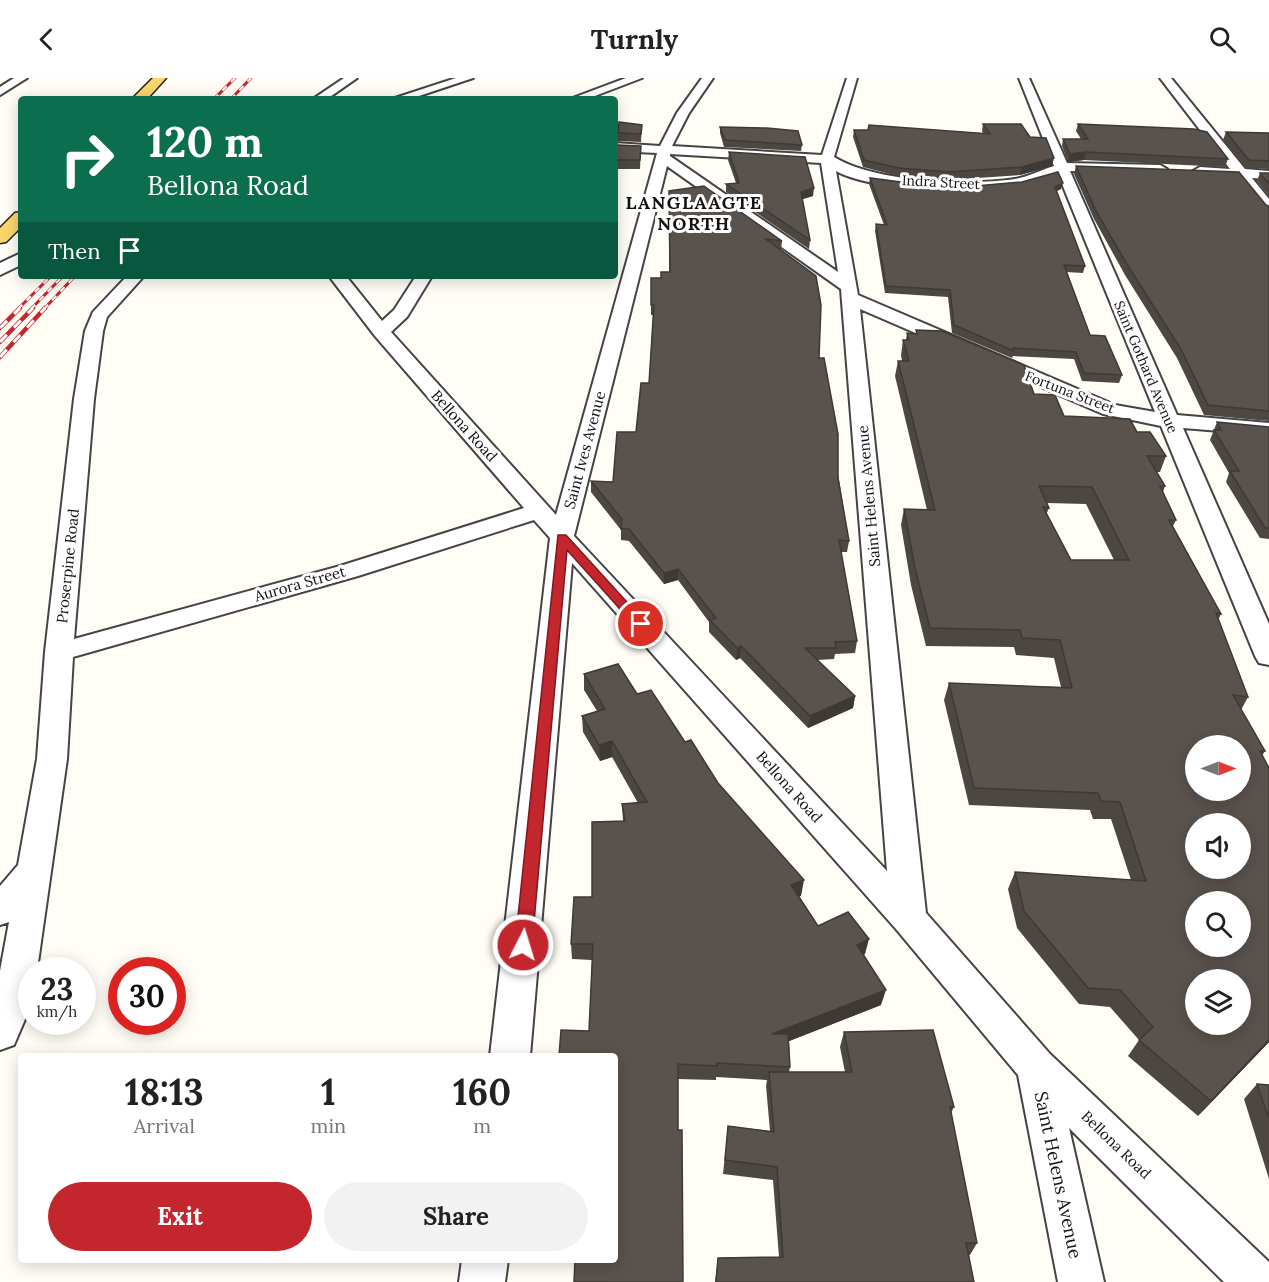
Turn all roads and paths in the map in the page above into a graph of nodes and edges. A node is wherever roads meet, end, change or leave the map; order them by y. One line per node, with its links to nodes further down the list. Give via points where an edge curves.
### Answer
1 (22, 78): 10 (street)
2 (160, 78): 11 (main road)
3 (352, 78): 12 (street)
4 (468, 78): 13 (street)
5 (636, 78): 14 (street)
6 (708, 78): 16 (street, Saint Ives Avenue, via 677,122)
7 (852, 78): 17 (street, Saint Helens Avenue)
8 (1024, 78): 18 (street, Saint Gothard Avenue)
9 (1165, 78): 19 (street)
10 (0, 92)
11 (142, 96)
12 (323, 96)
13 (408, 96)
14 (585, 96)
15 (618, 147): 16 (street, Indra Street)
16 (664, 154): 17 (street, Indra Street); 29 (street, Fortuna Street); 34 (street, Saint Ives Avenue)
17 (827, 159): 18 (street, Indra Street, via 843,170 870,176 980,184 1030,180); 29 (street, Saint Helens Avenue)
18 (1061, 167): 19 (street, Indra Street); 31 (street, Saint Gothard Avenue)
19 (1240, 173): 20 (street, Indra Street); 21 (street)
20 (1269, 175)
21 (1269, 209)
22 (18, 221): 23 (main road)
23 (0, 238)
24 (18, 260): 25 (street)
25 (0, 270)
26 (133, 279): 35 (street, Proserpine Road, via 95,324)
27 (339, 279): 30 (street, Bellona Road)
28 (422, 279): 30 (street, via 401,313)
29 (849, 293): 31 (street, Fortuna Street, via 1090,403); 39 (street, Saint Helens Avenue)
30 (381, 332): 33 (street, Bellona Road)
31 (1170, 422): 32 (street, Fortuna Street); 36 (street, Saint Gothard Avenue)
32 (1269, 429)
33 (540, 511): 34 (street, Bellona Road); 35 (street, Aurora Street)
34 (562, 537): 39 (street, Bellona Road); 41 (street, Saint Ives Avenue)
35 (59, 652): 37 (street, Proserpine Road, via 52,759)
36 (1269, 656)
37 (33, 872): 38 (street); 40 (street, Proserpine Road, via 14,1000)
38 (0, 910)
39 (909, 918): 42 (street, Bellona Road)
40 (0, 1032)
41 (510, 1053)
42 (1036, 1067): 45 (street, Saint Helens Avenue); 46 (street, Bellona Road)
43 (485, 1263): 44 (street)
44 (482, 1282)
45 (1081, 1282)
46 (1257, 1282)

